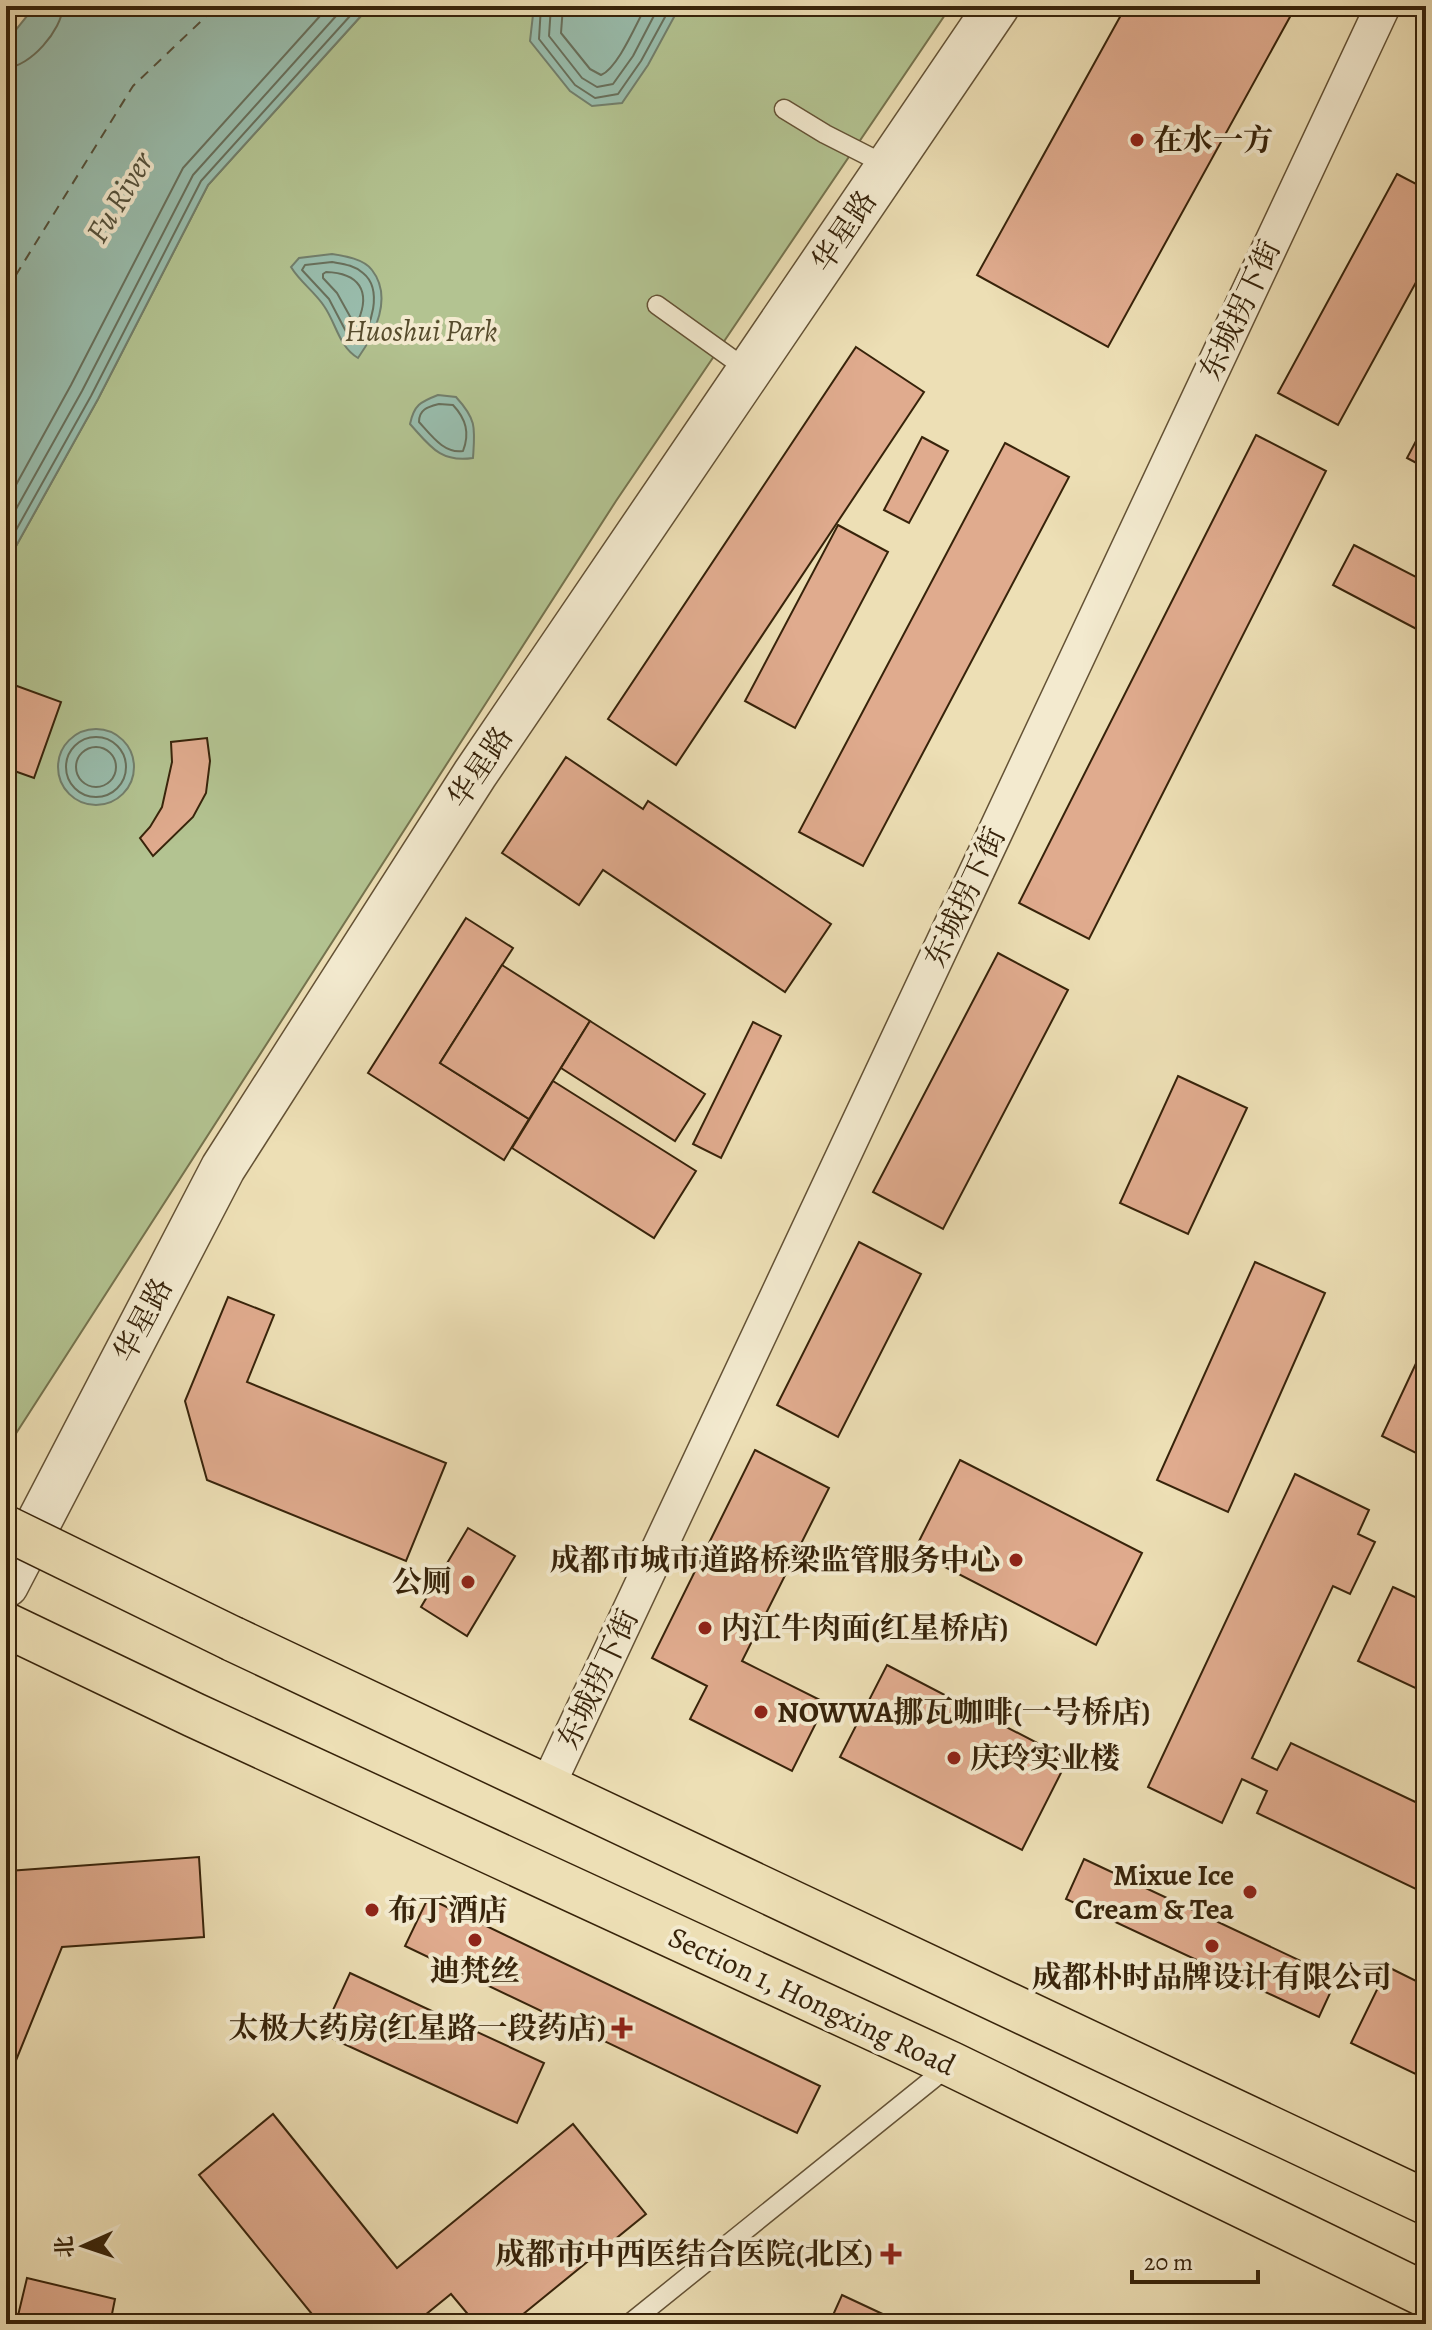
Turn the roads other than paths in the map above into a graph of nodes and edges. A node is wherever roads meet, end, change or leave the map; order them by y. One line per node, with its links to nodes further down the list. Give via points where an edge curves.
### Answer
1 (997, 6): 4 (street, 华星路)
2 (1383, 6): 9 (street, 东城拐下街)
3 (784, 109): 4 (lane)
4 (888, 166): 6 (street, 华星路)
5 (657, 305): 6 (lane)
6 (749, 371): 7 (street, 华星路, via 475,774 223,1168)
7 (10, 1558): 9 (main road, bridge, via 233,1639)
8 (6, 1625): 10 (main road, Section 1, Hongxing Road)
9 (547, 1787): 11 (main road)
10 (951, 2064): 12 (main road, Section 1, Hongxing Road); 13 (lane)
11 (1426, 2202)
12 (1426, 2295)
13 (629, 2324)

